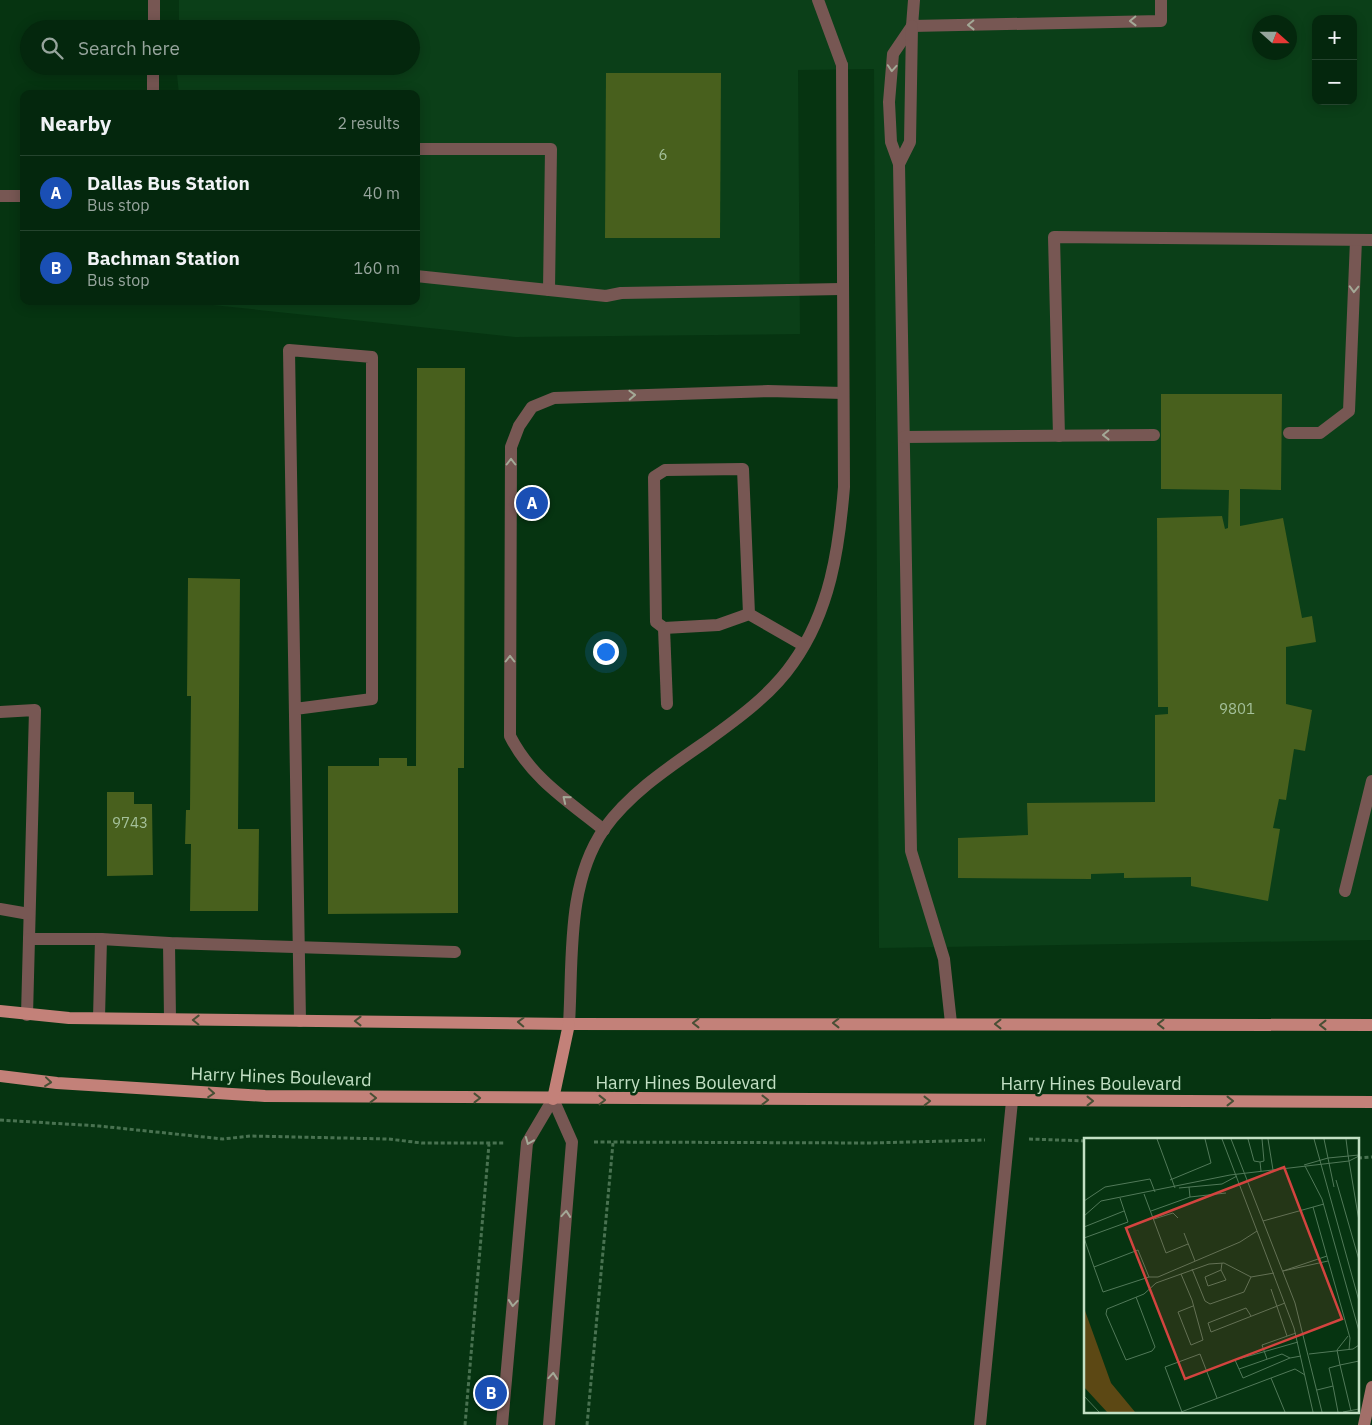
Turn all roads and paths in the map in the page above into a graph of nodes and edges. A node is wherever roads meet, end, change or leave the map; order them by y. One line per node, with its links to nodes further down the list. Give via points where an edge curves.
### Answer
1 (154, 0): 5 (street)
2 (818, 0): 16 (street, via 842,65)
3 (914, 0): 6 (street)
4 (1161, 0): 6 (street, one-way to 6, via 1161,21)
5 (154, 20)
6 (912, 26): 10 (street, via 910,142); 10 (street, one-way to 10, via 893,54 889,102 891,142)
7 (154, 75): 8 (street)
8 (153, 90)
9 (420, 149): 17 (street, via 551,149)
10 (899, 164): 22 (street)
11 (0, 196): 12 (street)
12 (20, 196)
13 (1356, 240): 14 (street); 19 (street, one-way to 19, via 1349,411 1320,433); 21 (street, via 1054,237)
14 (1372, 240)
15 (420, 276): 17 (street)
16 (841, 289): 17 (street, via 621,293 606,296); 18 (street)
17 (549, 290)
18 (843, 393): 25 (street, via 844,487 840,539 830,584 816,623); 31 (street, one-way to 18, via 531,770 510,736 511,447 519,426 532,407 554,398 768,391)
19 (1289, 433)
20 (1154, 435): 21 (street, one-way to 21)
21 (1059, 436): 22 (street)
22 (904, 437): 45 (street, via 911,851 944,959)
23 (749, 614): 24 (street, via 718,625); 24 (street, via 743,469 665,470 654,477 656,622); 25 (street)
24 (664, 628): 26 (street)
25 (803, 645): 31 (street, via 793,663 764,696 655,778)
26 (667, 704)
27 (295, 709): 27 (street, via 289,350 372,356 372,699); 38 (street)
28 (0, 712): 34 (street, via 35,710)
29 (1372, 781): 30 (street)
30 (1370, 798): 32 (street)
31 (604, 830): 46 (street, via 587,864 576,905)
32 (1345, 891)
33 (0, 909): 34 (street)
34 (29, 914): 35 (street)
35 (29, 939): 36 (street); 41 (street)
36 (101, 939): 37 (street); 42 (street)
37 (169, 944): 38 (street); 43 (street)
38 (298, 948): 39 (street); 44 (street)
39 (455, 952)
40 (0, 1011): 41 (main road)
41 (28, 1016): 42 (main road)
42 (99, 1018): 43 (main road)
43 (170, 1019): 44 (main road, one-way to 43)
44 (300, 1021): 46 (main road, one-way to 44)
45 (951, 1023): 46 (main road, one-way to 46); 47 (main road, one-way to 45)
46 (569, 1024): 49 (main road)
47 (1372, 1025)
48 (0, 1076): 49 (main road, Harry Hines Boulevard, one-way to 49, via 57,1083 265,1096)
49 (553, 1100): 50 (main road, Harry Hines Boulevard, one-way to 50); 62 (street, one-way to 62, via 527,1143); 63 (street, one-way to 49, via 572,1142)
50 (1012, 1101): 51 (main road, Harry Hines Boulevard, one-way to 51); 65 (street)
51 (1372, 1102)
52 (0, 1120): 59 (path, via 223,1139 250,1136)
53 (1028, 1139): 55 (path)
54 (987, 1140): 58 (path)
55 (1084, 1141)
56 (596, 1142): 58 (path)
57 (510, 1143): 59 (path)
58 (613, 1143): 64 (path)
59 (489, 1144): 61 (path)
60 (1372, 1387): 66 (street)
61 (465, 1425)
62 (502, 1425)
63 (549, 1425)
64 (587, 1425)
65 (980, 1425)
66 (1364, 1425)

